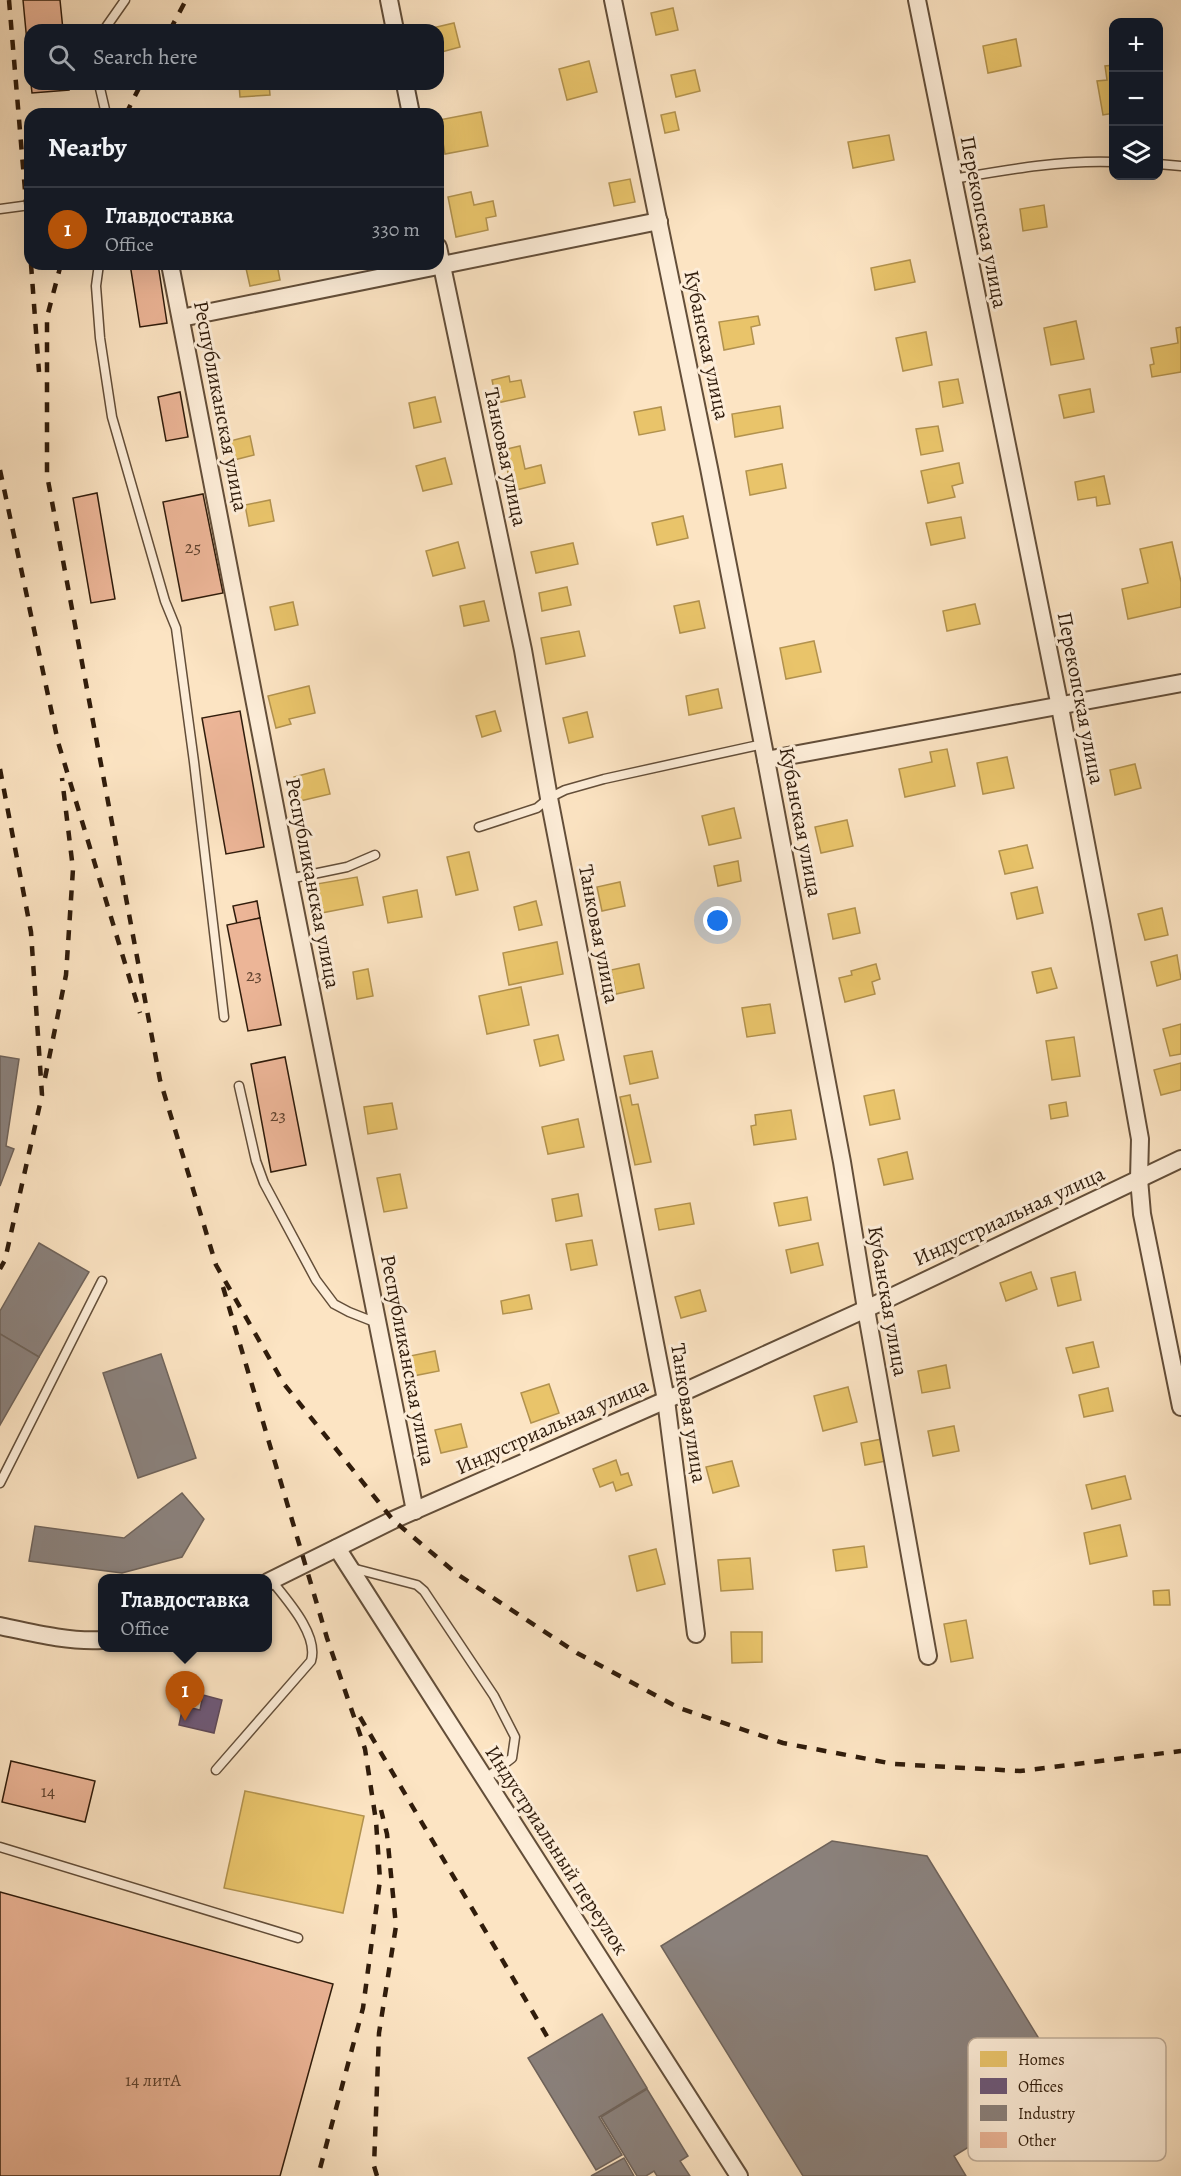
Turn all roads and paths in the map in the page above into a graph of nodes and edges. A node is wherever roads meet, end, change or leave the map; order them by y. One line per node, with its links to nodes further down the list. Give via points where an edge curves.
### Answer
1 (125, 0): 5 (lane)
2 (389, 0): 6 (street)
3 (613, 0): 17 (street, Кубанская улица)
4 (917, 0): 14 (street, Перекопская улица)
5 (108, 24)
6 (394, 24)
7 (100, 90): 9 (lane)
8 (406, 90): 10 (street)
9 (105, 108)
10 (410, 108)
11 (1109, 162): 14 (lane, via 1027,167)
12 (1163, 164): 13 (lane)
13 (1181, 166)
14 (952, 179): 25 (street, Перекопская улица)
15 (24, 206): 16 (lane)
16 (0, 209)
17 (659, 221): 18 (street); 26 (street, Кубанская улица)
18 (444, 266)
19 (98, 270): 31 (lane, via 100,338 112,417 176,628)
20 (171, 270): 23 (street, Республиканская улица)
21 (422, 270): 23 (street)
22 (443, 270): 27 (street, Танковая улица, via 503,551)
23 (181, 318): 30 (street, Республиканская улица)
24 (1181, 683): 25 (street)
25 (1060, 706): 26 (street); 34 (street, Перекопская улица, via 1140,1139)
26 (764, 752): 27 (lane, via 603,779); 36 (street, Кубанская улица)
27 (549, 798): 28 (lane, via 537,808); 38 (street, Танковая улица)
28 (479, 827)
29 (375, 855): 30 (lane, via 347,867)
30 (289, 879): 37 (street, Республиканская улица)
31 (224, 1017)
32 (238, 1086): 37 (lane, via 264,1183 316,1280 334,1304)
33 (1181, 1159): 34 (street, Индустриальная улица)
34 (1139, 1179): 36 (street, Индустриальная улица); 39 (street, Перекопская улица, via 1142,1214)
35 (102, 1281): 40 (lane)
36 (866, 1309): 38 (street, Индустриальная улица); 49 (street, Кубанская улица)
37 (377, 1323): 41 (street, Республиканская улица)
38 (666, 1400): 41 (street, Индустриальная улица); 47 (street, Танковая улица)
39 (1181, 1407)
40 (0, 1483)
41 (415, 1511): 42 (street, Индустриальная улица)
42 (337, 1548): 43 (street, Индустриальный переулок); 44 (street, Индустриальная улица)
43 (349, 1567): 51 (street, Индустриальный переулок); 51 (lane, via 417,1585 424,1591 494,1696 515,1737 515,1747 513,1758)
44 (272, 1580)
45 (272, 1585): 50 (lane, via 302,1622 314,1652 311,1661)
46 (0, 1626): 48 (street)
47 (696, 1634)
48 (98, 1640)
49 (928, 1656)
50 (216, 1770)
51 (485, 1779): 54 (street, Индустриальный переулок)
52 (0, 1847): 53 (lane)
53 (298, 1938)
54 (739, 2176)

